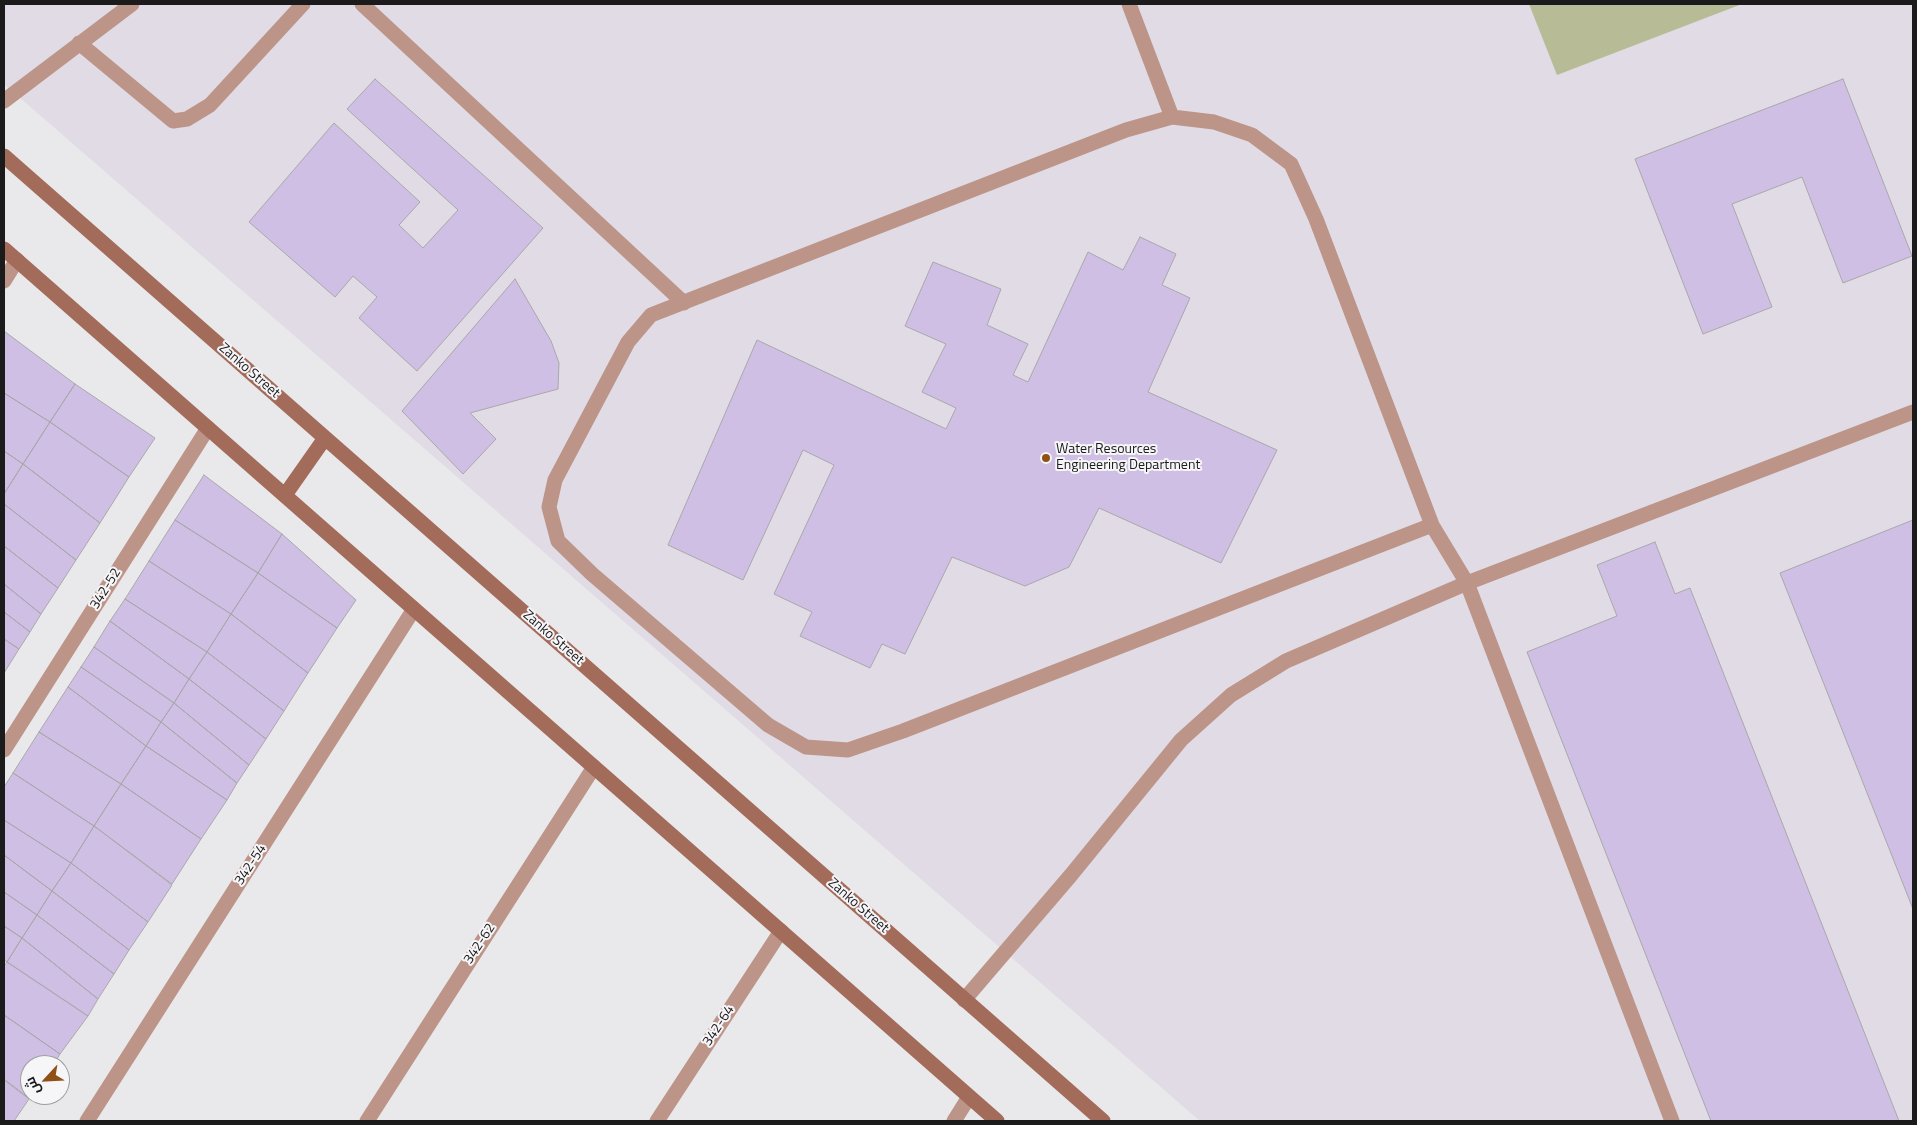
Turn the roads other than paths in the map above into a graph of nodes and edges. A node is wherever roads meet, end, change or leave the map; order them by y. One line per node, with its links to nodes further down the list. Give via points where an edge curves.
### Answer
1 (132, 4): 5 (street)
2 (303, 4): 5 (street, via 210,105 187,119 173,121)
3 (362, 4): 12 (street)
4 (1129, 4): 7 (street)
5 (79, 43): 6 (street)
6 (4, 101)
7 (1172, 117): 12 (street, via 1126,130); 17 (street, via 1214,122 1252,135 1291,164 1316,219)
8 (4, 156): 15 (main road, Zanko Street)
9 (4, 249): 10 (main road)
10 (17, 260): 11 (street); 14 (main road)
11 (4, 281)
12 (684, 303): 17 (street, via 651,315 628,342 555,480 549,507 558,541 768,725 806,747 848,750 903,731)
13 (1913, 412): 18 (street)
14 (208, 428): 16 (main road); 20 (street, 342-52)
15 (325, 438): 16 (main road); 23 (main road, Zanko Street)
16 (285, 495): 19 (main road)
17 (1432, 525): 18 (street)
18 (1467, 583): 23 (street, via 1286,661 1231,695 1181,740 1071,876); 31 (street)
19 (414, 609): 21 (main road); 25 (street, 342-54)
20 (4, 750)
21 (594, 767): 22 (main road); 26 (street, 342-62)
22 (781, 931): 24 (main road); 27 (street, 342-64)
23 (964, 1000): 30 (main road, Zanko Street)
24 (970, 1097): 28 (street); 29 (main road)
25 (87, 1121)
26 (367, 1121)
27 (657, 1121)
28 (954, 1121)
29 (998, 1121)
30 (1103, 1121)
31 (1672, 1121)

